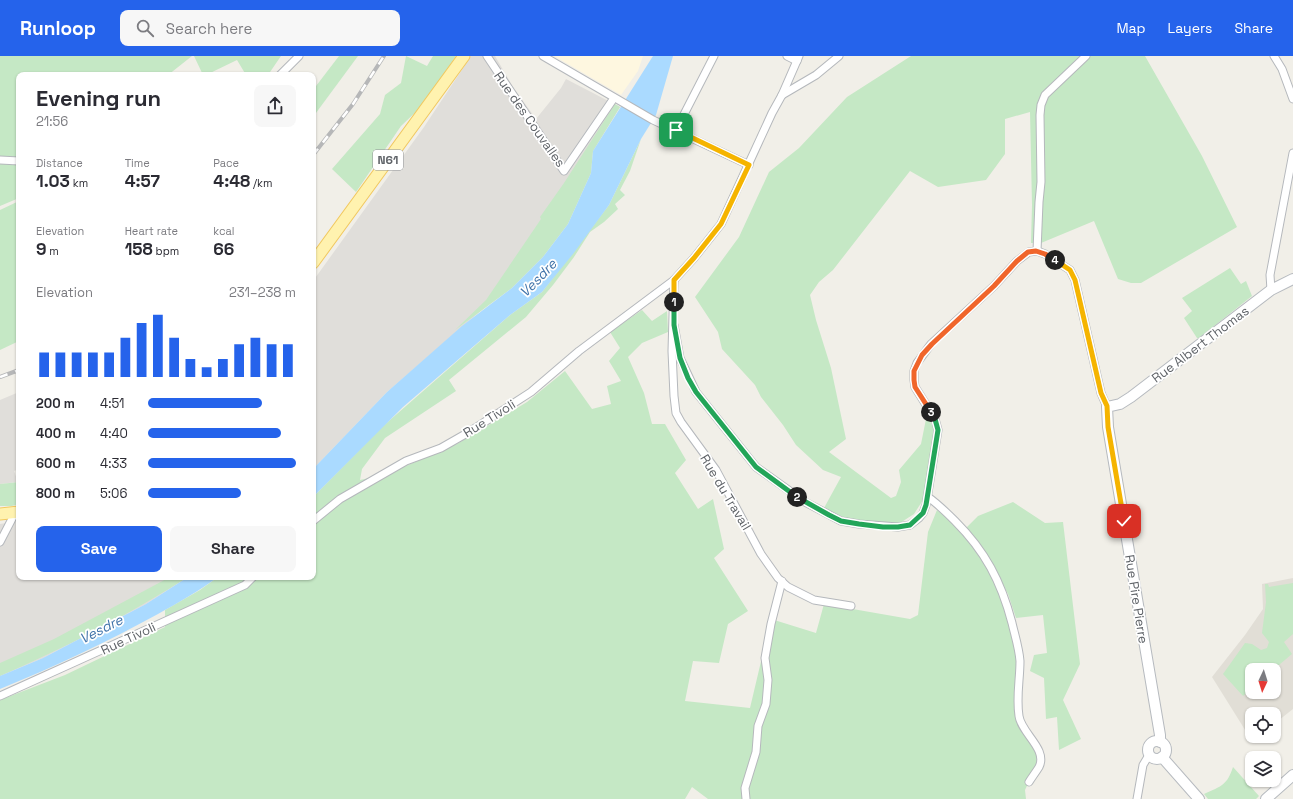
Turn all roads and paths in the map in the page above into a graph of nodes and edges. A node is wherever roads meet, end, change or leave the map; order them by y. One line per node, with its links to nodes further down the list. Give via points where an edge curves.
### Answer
1 (299, 56): 11 (street)
2 (464, 56): 21 (main road, N61)
3 (487, 56): 13 (street, Rue des Couvalles, via 564,171)
4 (543, 56): 13 (street)
5 (714, 56): 15 (street)
6 (787, 56): 10 (street)
7 (839, 56): 12 (street, via 816,75)
8 (1086, 56): 20 (street, via 1045,95 1041,104 1041,182)
9 (1274, 56): 14 (street, via 1282,69)
10 (798, 58): 12 (street, Rue Tivoli)
11 (283, 72)
12 (782, 95): 19 (street, Rue Tivoli)
13 (616, 99): 15 (street)
14 (1293, 99)
15 (676, 130): 19 (street)
16 (1293, 153): 24 (street, via 1270,275)
17 (0, 160): 18 (street)
18 (16, 161)
19 (749, 165): 23 (street, Rue Tivoli, via 721,224)
20 (1036, 251): 26 (street, Rue Pire Pierre, via 1070,270 1075,280 1101,393); 27 (street, via 1028,252 1017,261 919,359 914,371 915,387 935,419 938,430)
21 (316, 259)
22 (1293, 279): 24 (street, Rue Albert Thomas)
23 (674, 280): 25 (street); 31 (street, Rue Tivoli, via 578,351 531,392 441,448 384,473 340,499)
24 (1271, 290): 26 (street, Rue Albert Thomas, via 1131,397 1120,404)
25 (674, 325): 27 (street, via 680,358 696,392 756,467 805,502 841,521 898,527 910,525 919,518); 34 (street, Rue du Travail, via 673,373 676,413 716,470 761,554)
26 (1107, 406): 37 (street, Rue Pire Pierre, via 1108,427)
27 (928, 497): 41 (street, via 977,544 991,566 1007,604 1020,662 1017,704 1019,718 1021,725 1034,742 1041,760)
28 (16, 512): 29 (main road)
29 (0, 514)
30 (16, 514): 32 (street)
31 (316, 519)
32 (0, 542)
33 (250, 580): 36 (street, Rue Tivoli, via 245,585)
34 (782, 581): 35 (street, Rue du Travail, via 799,594 814,600); 42 (street, via 767,644 766,704 758,726 756,752 745,788)
35 (851, 606)
36 (0, 696)
37 (1160, 742): 38 (street, via 1154,742 1149,746); 39 (street, via 1165,747)
38 (1149, 755): 39 (street, via 1155,759); 43 (street, via 1143,765)
39 (1162, 757): 44 (street)
40 (1293, 775): 45 (street)
41 (1029, 782)
42 (746, 799)
43 (1137, 799)
44 (1199, 799)
45 (1266, 799)

